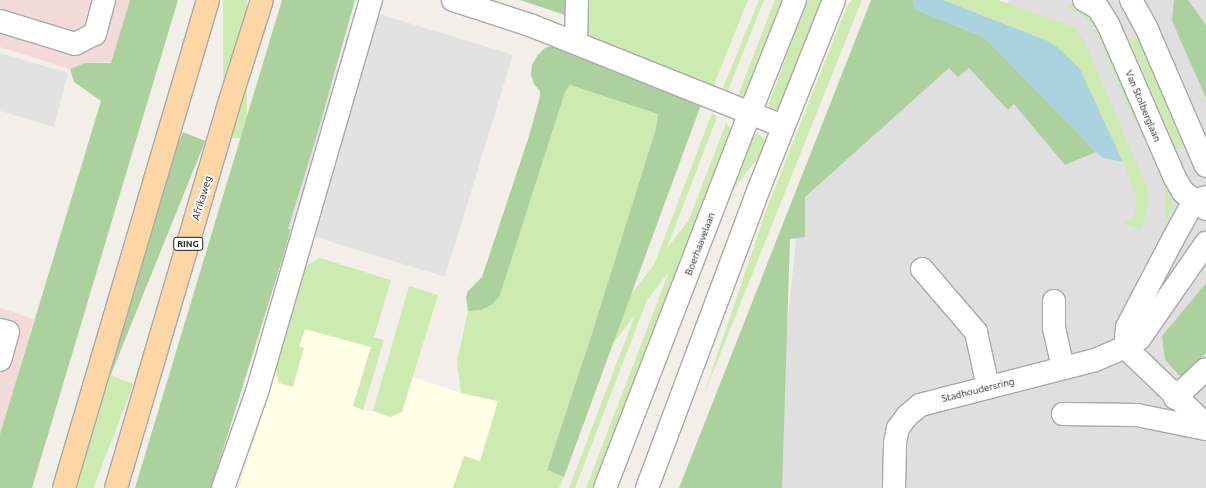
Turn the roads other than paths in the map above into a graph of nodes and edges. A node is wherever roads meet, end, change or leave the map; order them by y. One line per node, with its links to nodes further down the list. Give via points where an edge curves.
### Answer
1 (104, 0): 11 (street, via 95,34 75,44)
2 (208, 0): 30 (main road)
3 (262, 0): 31 (main road, Afrikaweg / RING)
4 (371, 0): 32 (street, via 259,384)
5 (453, 0): 12 (street)
6 (576, 0): 12 (street)
7 (796, 0): 13 (street, Boerhaavelaan)
8 (834, 0): 14 (street)
9 (1133, 1): 10 (street); 15 (street)
10 (1094, 3): 16 (street, Van Stolberglaan, via 1116,40 1175,178 1183,192)
11 (0, 21)
12 (576, 43): 13 (street)
13 (750, 113): 14 (street); 33 (street, Boerhaavelaan)
14 (783, 126): 34 (street)
15 (1206, 166)
16 (1202, 202): 21 (street, via 1173,239 1127,327)
17 (1202, 248): 21 (street, Stadhoudersring, via 1140,338)
18 (922, 269): 25 (street, via 976,332)
19 (1054, 301): 23 (street, via 1054,328)
20 (0, 330): 22 (street, via 8,332)
21 (1125, 348): 23 (street, Stadhoudersring, via 1114,354); 26 (street)
22 (0, 360)
23 (1063, 368): 25 (street, Stadhoudersring)
24 (1206, 369): 26 (street)
25 (988, 387): 35 (street, Stadhoudersring, via 920,405 907,416 898,428 895,443)
26 (1175, 398): 28 (street)
27 (1063, 414): 29 (street, via 1137,415)
28 (1206, 425)
29 (1206, 429)
30 (64, 488)
31 (116, 488)
32 (223, 488)
33 (605, 488)
34 (647, 488)
35 (894, 488)

